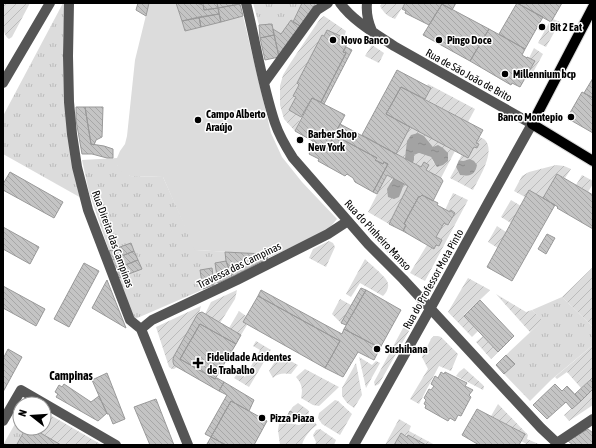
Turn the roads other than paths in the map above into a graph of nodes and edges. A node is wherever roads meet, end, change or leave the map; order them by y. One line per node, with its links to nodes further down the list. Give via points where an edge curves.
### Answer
1 (50, 3): 9 (street)
2 (69, 3): 15 (street, Rua Direita das Campinas, via 69,102 77,166 88,210 111,273 130,320)
3 (246, 3): 10 (street, Rua do Pinheiro Manso)
4 (328, 3): 10 (street, via 318,10)
5 (340, 3): 8 (street, Rua de São João de Brito, via 346,11)
6 (367, 3): 8 (street, via 368,22)
7 (593, 7): 11 (main road)
8 (373, 32): 11 (street, Rua de São João de Brito)
9 (4, 75)
10 (264, 83): 13 (street, Rua do Pinheiro Manso, via 275,124 293,158)
11 (532, 124): 12 (main road, Rua de São João de Brito); 14 (street, Rua do Professor Mota Pinto)
12 (593, 161)
13 (348, 221): 14 (street, Rua do Pinheiro Manso); 15 (street, Travessa das Campinas, via 328,234 237,280 152,320)
14 (430, 309): 18 (street, Rua do Pinheiro Manso); 21 (street, Rua do Professor Mota Pinto)
15 (141, 329): 20 (street, Rua Direita das Campinas)
16 (593, 420): 18 (street)
17 (3, 422): 19 (street, via 20,390)
18 (558, 444)
19 (116, 445)
20 (188, 445)
21 (354, 445)

